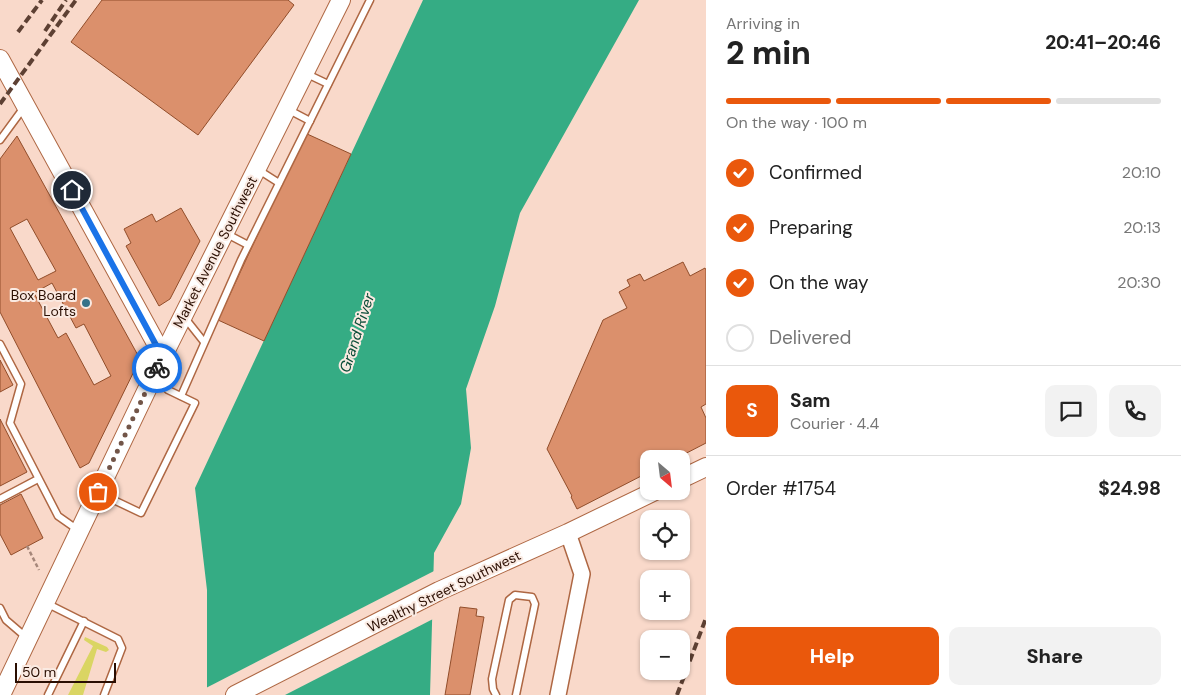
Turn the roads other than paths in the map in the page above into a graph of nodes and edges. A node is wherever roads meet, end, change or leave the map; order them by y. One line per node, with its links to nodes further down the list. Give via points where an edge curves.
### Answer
1 (341, 0): 4 (main road, Market Avenue Southwest)
2 (370, 0): 5 (lane)
3 (0, 59): 6 (main road)
4 (305, 73): 5 (lane); 7 (main road, Market Avenue Southwest)
5 (328, 84): 8 (lane)
6 (26, 105): 9 (lane); 17 (main road)
7 (286, 109): 8 (lane); 10 (main road, Market Avenue Southwest)
8 (310, 121): 11 (lane)
9 (0, 140)
10 (256, 169): 11 (lane); 12 (main road, Market Avenue Southwest)
11 (279, 183): 13 (lane)
12 (224, 233): 13 (lane); 14 (main road, Market Avenue Southwest)
13 (248, 245): 15 (lane)
14 (183, 316): 15 (lane); 17 (main road, Market Avenue Southwest)
15 (204, 342): 19 (lane)
16 (0, 344): 22 (lane, via 20,384 10,423)
17 (162, 356): 18 (main road, Market Avenue Southwest)
18 (153, 376): 19 (lane, via 168,390); 23 (main road, Market Avenue Southwest)
19 (181, 396): 23 (lane, via 195,403 141,513)
20 (706, 467): 21 (main road)
21 (690, 474)
22 (38, 479): 25 (lane); 26 (lane, via 58,516)
23 (98, 492): 26 (main road, Market Avenue Southwest)
24 (640, 498): 27 (main road, Wealthy Street Southwest)
25 (0, 499)
26 (79, 531): 28 (main road, Market Avenue Southwest)
27 (568, 533): 35 (main road, Wealthy Street Southwest, via 439,591); 38 (street, via 582,574)
28 (45, 603): 30 (lane); 31 (main road, Market Avenue Southwest)
29 (0, 608): 31 (lane, via 6,620)
30 (84, 621): 33 (lane); 34 (lane, via 118,639 122,648)
31 (28, 639): 32 (main road, Market Avenue Southwest)
32 (1, 695)
33 (48, 695)
34 (104, 695)
35 (235, 695)
36 (496, 695): 37 (lane, via 492,679 509,600 515,595 532,598 535,604)
37 (516, 695)
38 (558, 695)

